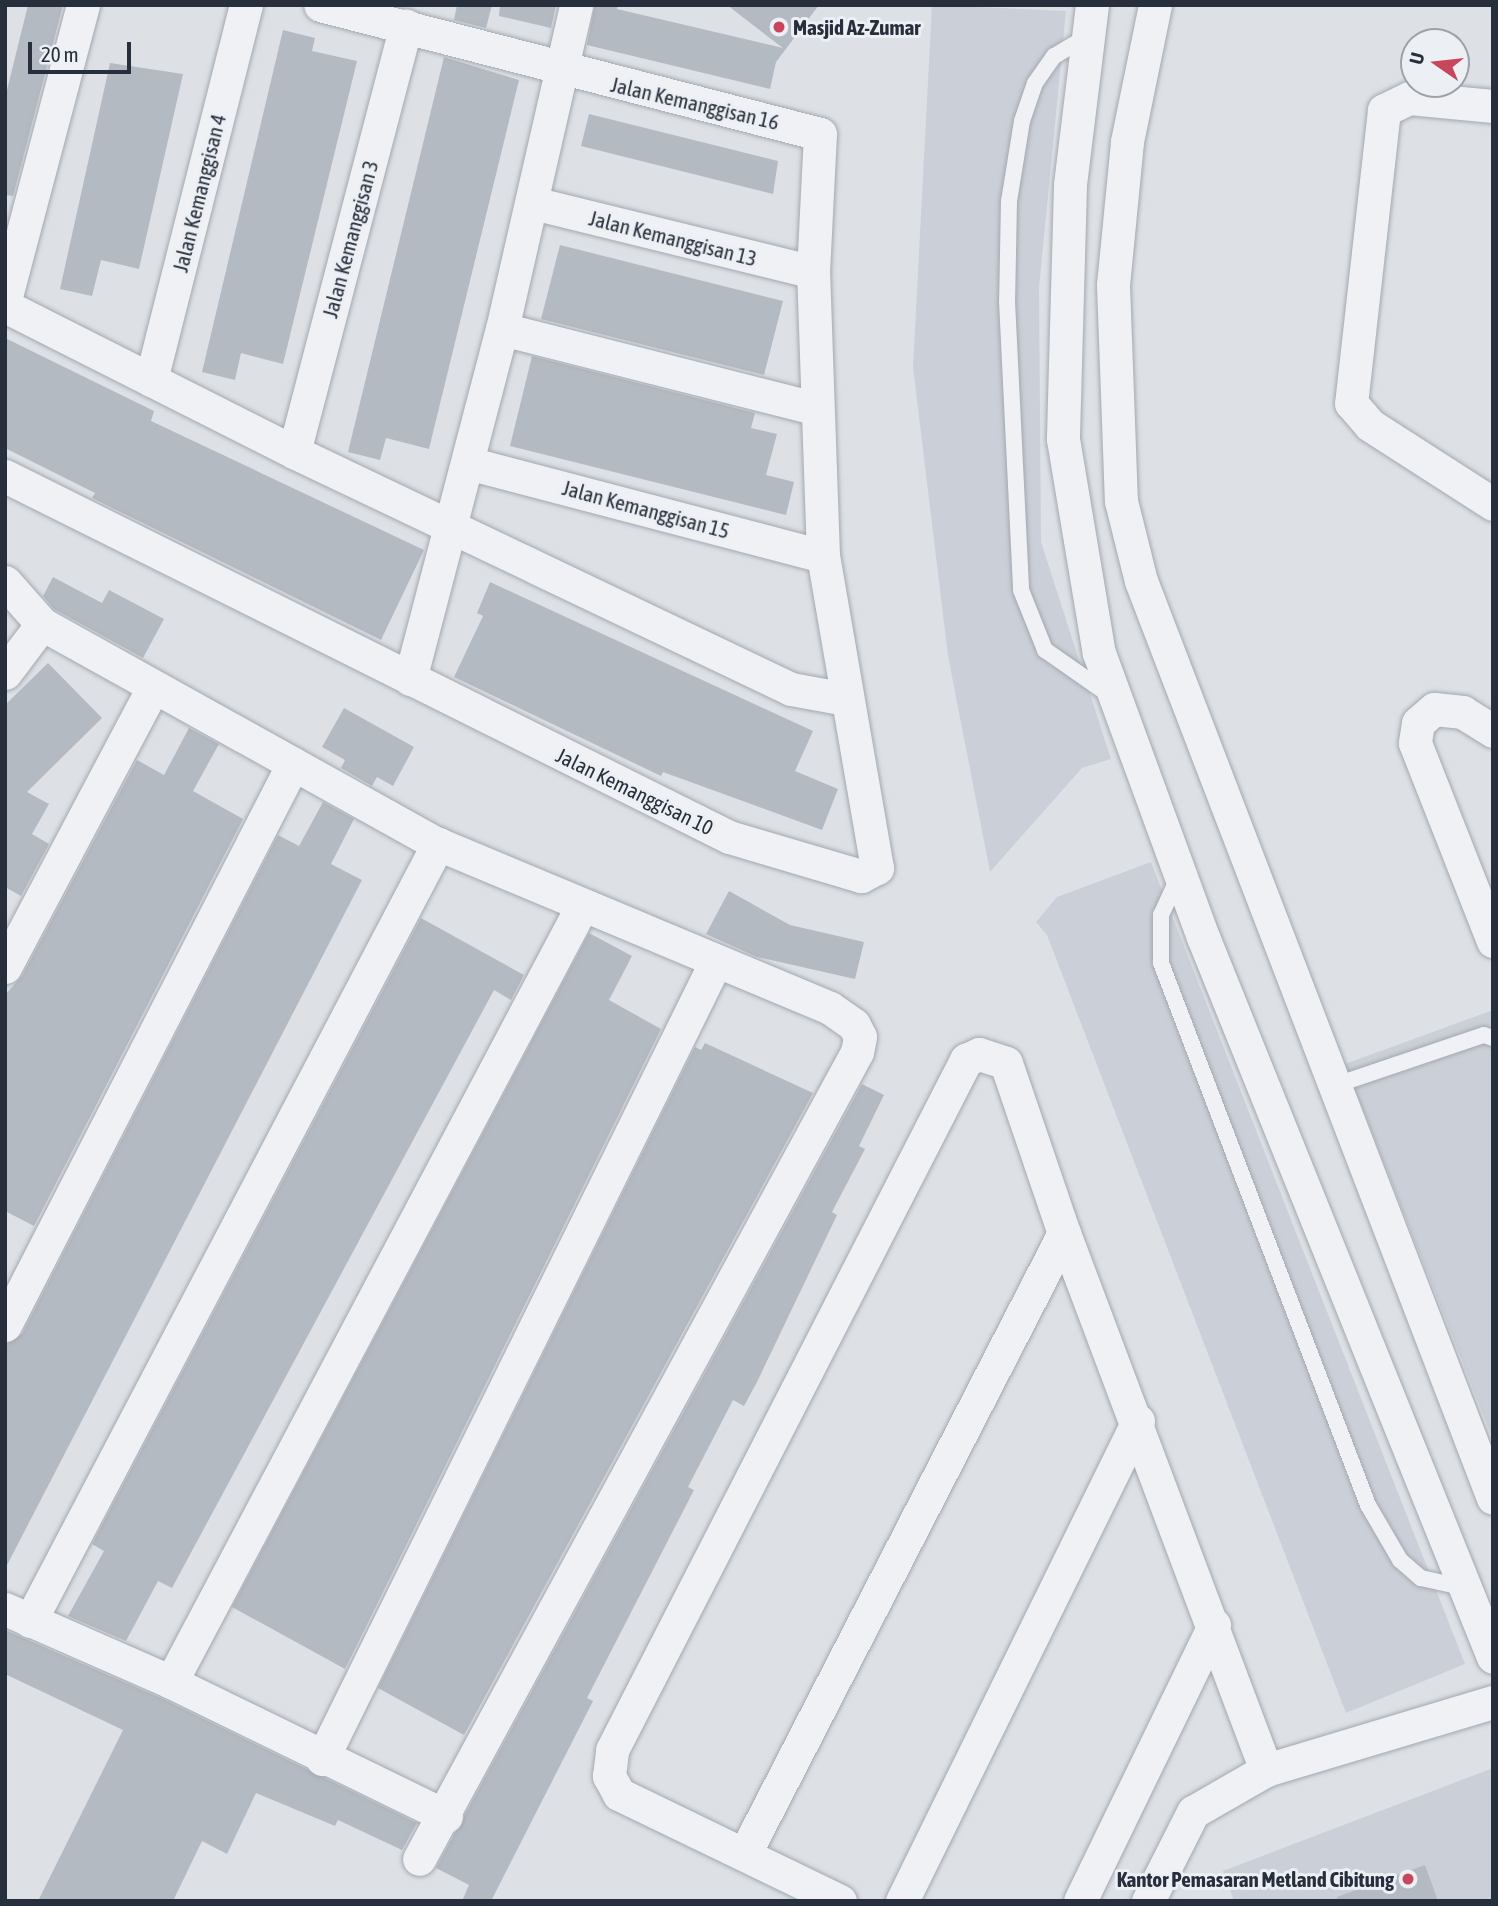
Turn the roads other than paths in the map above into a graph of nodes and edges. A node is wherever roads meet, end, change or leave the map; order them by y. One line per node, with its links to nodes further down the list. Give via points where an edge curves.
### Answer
1 (83, 5): 12 (street)
2 (246, 5): 15 (street, Jalan Kemanggisan 4)
3 (320, 5): 7 (street, Jalan Kemanggisan 16)
4 (576, 5): 8 (street)
5 (1155, 5): 39 (street, via 1127,142 1113,285 1121,501 1142,581)
6 (1089, 21): 29 (street, via 1062,307 1063,439 1099,653); 29 (lane, via 1035,83 1022,121 1009,201 1008,328 1021,590 1030,621 1045,650)
7 (406, 25): 8 (street, Jalan Kemanggisan 16); 17 (street, Jalan Kemanggisan 3)
8 (564, 72): 10 (street); 11 (street, Jalan Kemanggisan 16, via 815,131 822,139)
9 (1493, 106): 20 (street, via 1409,98 1384,110 1351,403 1370,425)
10 (533, 203): 11 (street, Jalan Kemanggisan 13); 14 (street)
11 (813, 272): 16 (street)
12 (5, 300)
13 (5, 306): 15 (street)
14 (502, 329): 16 (street); 18 (street)
15 (151, 380): 17 (street)
16 (815, 408): 22 (street)
17 (295, 452): 21 (street)
18 (468, 463): 21 (street); 22 (street, Jalan Kemanggisan 15)
19 (5, 476): 26 (street, Jalan Kemanggisan 10)
20 (1493, 504)
21 (453, 526): 26 (street); 28 (street, via 791,690)
22 (823, 556): 28 (street)
23 (5, 582): 24 (street)
24 (42, 624): 25 (street); 27 (street)
25 (5, 673)
26 (410, 679): 28 (street, Jalan Kemanggisan 10, via 729,837 870,874 878,861)
27 (153, 688): 31 (street); 37 (street)
28 (846, 699)
29 (1116, 699): 33 (street)
30 (1493, 731): 35 (street, via 1463,712 1434,709 1418,723 1415,743)
31 (293, 764): 32 (street); 41 (street)
32 (438, 844): 34 (street); 45 (street)
33 (1180, 874): 44 (street); 44 (lane, via 1161,915 1161,963 1368,1505 1400,1560 1421,1578)
34 (582, 906): 36 (street); 48 (street)
35 (1489, 925)
36 (715, 963): 50 (street); 52 (street, via 830,1008 854,1025 860,1037 857,1052)
37 (5, 967)
38 (1493, 1038): 39 (lane, via 1484,1035)
39 (1333, 1086): 43 (street)
40 (1064, 1233): 42 (street); 53 (street); 53 (street, via 1006,1063 979,1054 966,1060 612,1750 609,1776 619,1794)
41 (5, 1325)
42 (1138, 1421): 46 (street); 56 (street)
43 (1493, 1498)
44 (1466, 1588): 47 (street)
45 (18, 1615): 48 (street)
46 (1214, 1625): 51 (street); 57 (street)
47 (1493, 1657)
48 (171, 1682): 50 (street)
49 (1493, 1702): 51 (street)
50 (322, 1759): 52 (street)
51 (1266, 1770): 58 (street, via 1193,1812)
52 (446, 1816): 54 (street)
53 (745, 1853): 55 (street)
54 (419, 1859)
55 (841, 1901)
56 (902, 1901)
57 (1080, 1901)
58 (1148, 1901)

